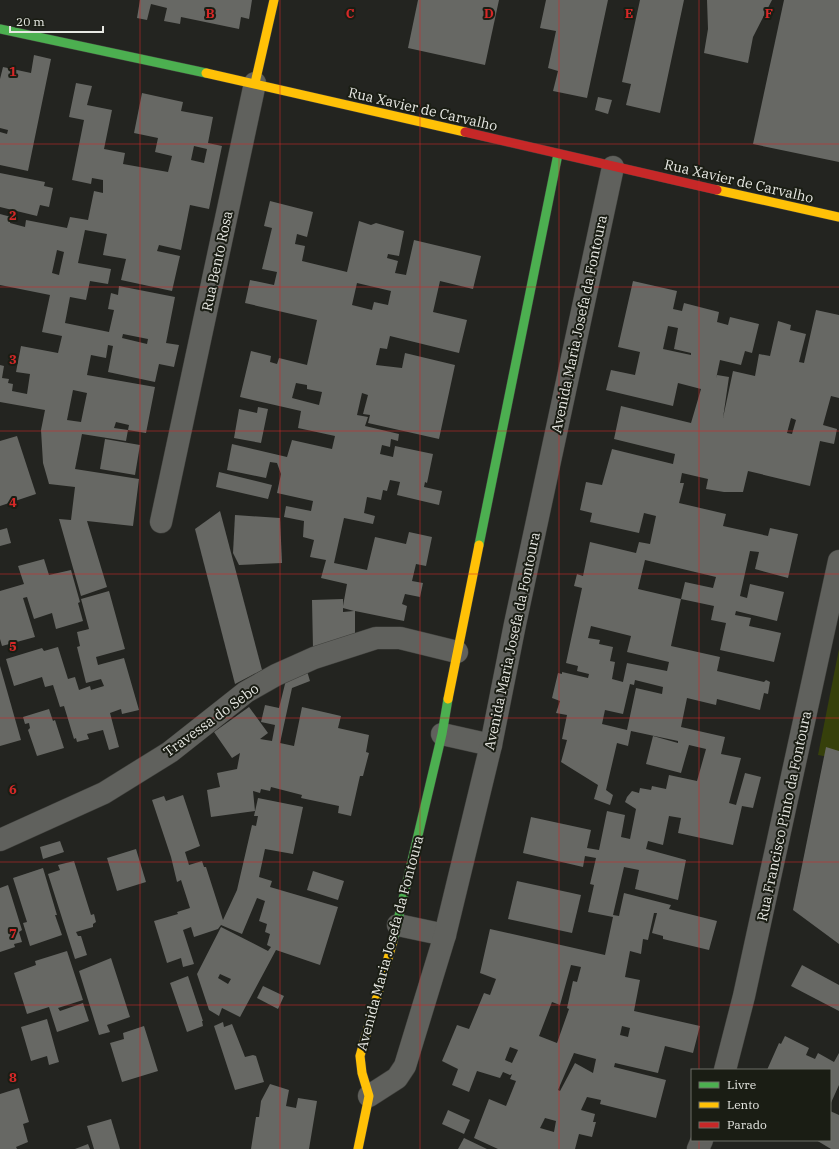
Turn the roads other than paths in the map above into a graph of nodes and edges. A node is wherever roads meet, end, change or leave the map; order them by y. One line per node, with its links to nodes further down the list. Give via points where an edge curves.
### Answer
1 (274, 0): 3 (street, Rua Bento Rosa)
2 (0, 29): 3 (street, Rua Xavier de Carvalho)
3 (255, 83): 4 (street, Rua Xavier de Carvalho); 7 (street, Rua Bento Rosa)
4 (558, 154): 5 (street, Rua Xavier de Carvalho); 9 (street, Avenida Maria Josefa da Fontoura)
5 (613, 167): 6 (street, Rua Xavier de Carvalho); 11 (street, Avenida Maria Josefa da Fontoura)
6 (839, 217)
7 (161, 522)
8 (839, 561): 15 (street, Rua Francisco Pinto da Fontoura)
9 (457, 652): 10 (street, Avenida Maria Josefa da Fontoura); 12 (street, Travessa do Sebo, via 400,638 376,638 314,658 246,692 170,752 104,793)
10 (442, 734): 11 (street); 13 (street, Avenida Maria Josefa da Fontoura)
11 (491, 745): 14 (street, Avenida Maria Josefa da Fontoura)
12 (0, 840)
13 (398, 925): 14 (street); 16 (street, Avenida Maria Josefa da Fontoura, via 360,1056)
14 (445, 935): 16 (street, Avenida Maria Josefa da Fontoura, via 405,1066 397,1078)
15 (726, 1069)
16 (369, 1096): 17 (street, Avenida Maria Josefa da Fontoura)
17 (358, 1149)

